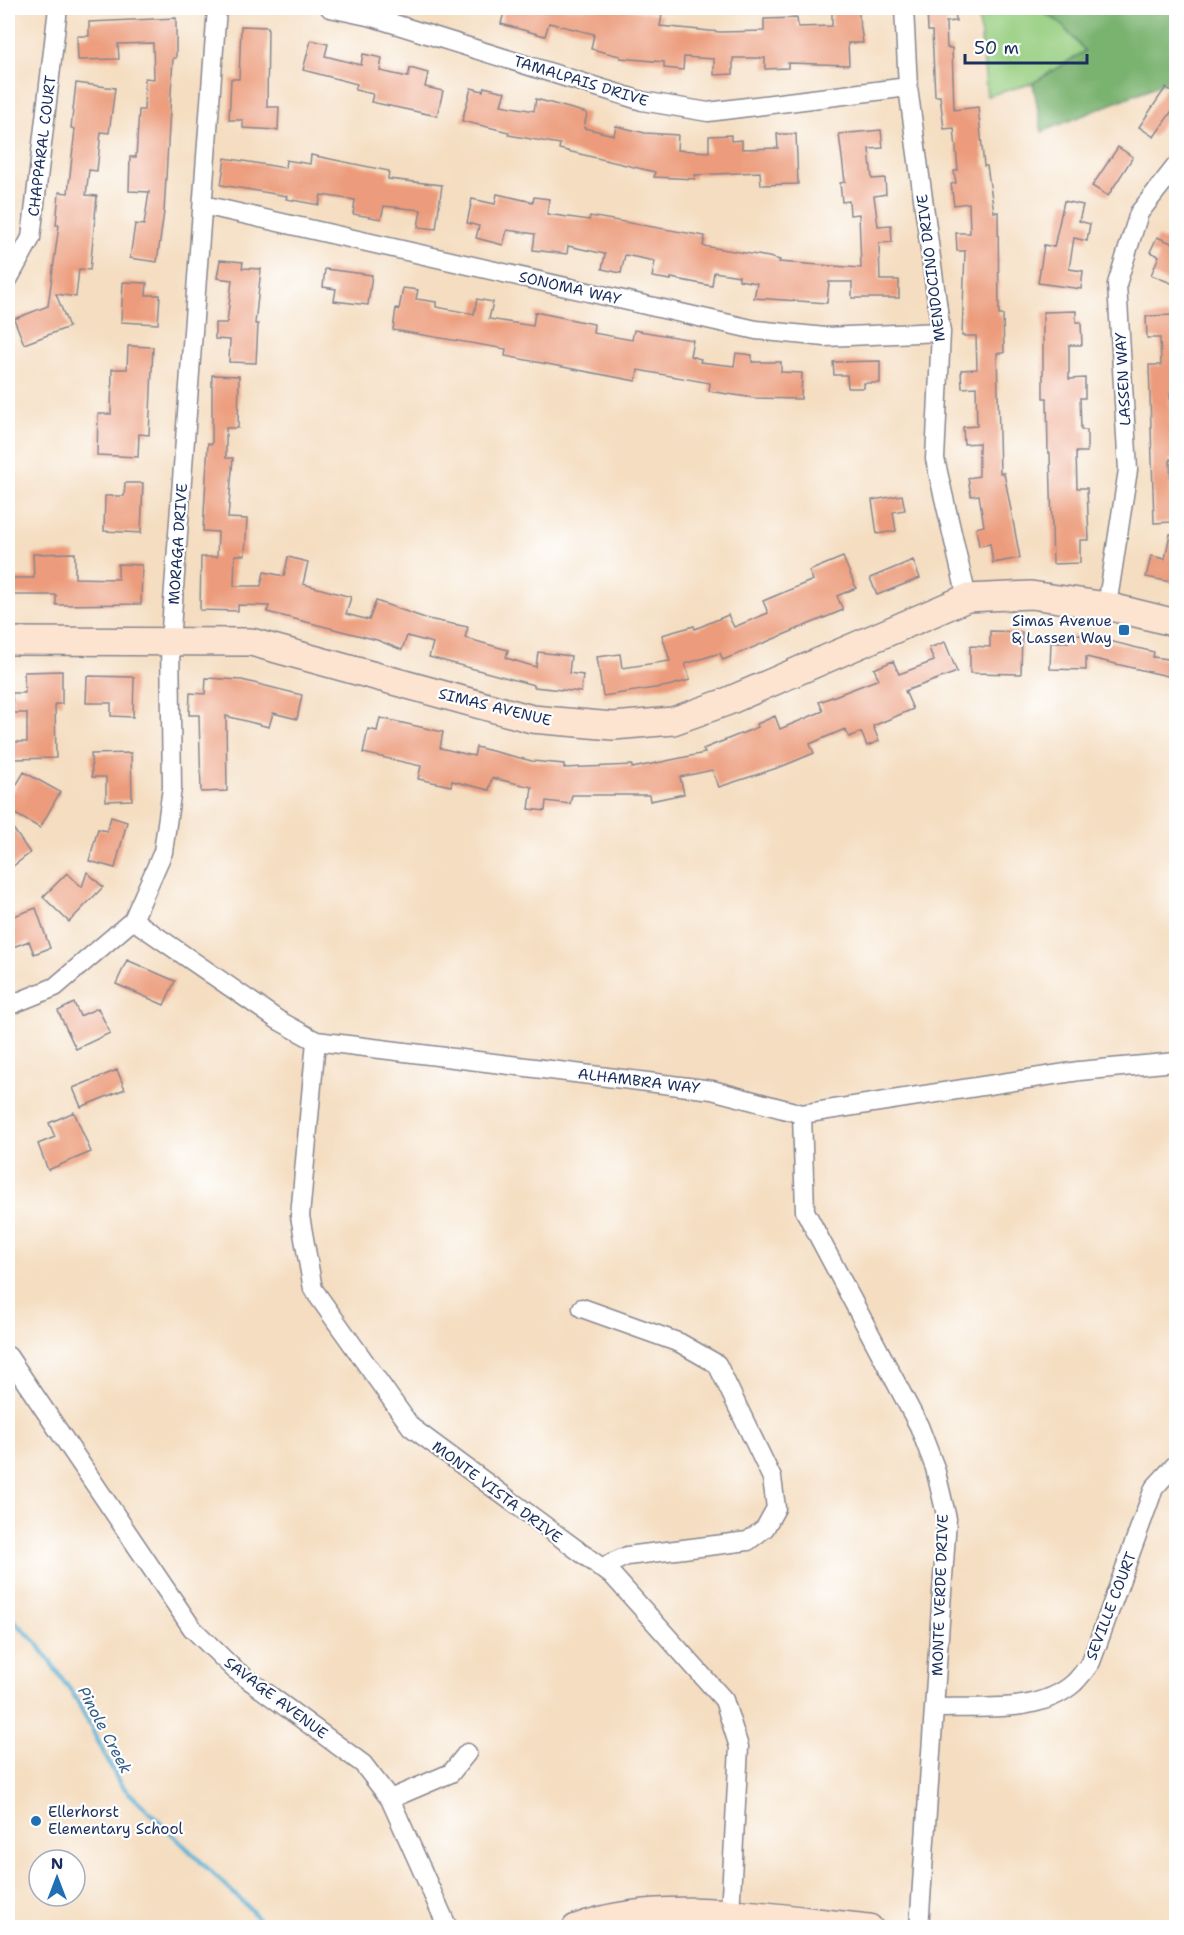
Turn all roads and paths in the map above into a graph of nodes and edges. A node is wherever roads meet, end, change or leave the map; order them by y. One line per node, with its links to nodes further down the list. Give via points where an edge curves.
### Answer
1 (58, 8): 8 (street, CHAPPARAL COURT, via 31,238)
2 (217, 8): 7 (street, MORAGA DRIVE)
3 (330, 8): 5 (street, TAMALPAIS DRIVE, via 372,17 642,101 708,112)
4 (904, 8): 5 (street, MENDOCINO DRIVE)
5 (908, 87): 9 (street, MENDOCINO DRIVE)
6 (1176, 166): 11 (street, LASSEN WAY, via 1139,213 1117,284 1128,470)
7 (203, 205): 9 (street, SONOMA WAY, via 756,330 825,337); 14 (street, MORAGA DRIVE)
8 (9, 278)
9 (941, 332): 10 (street, MENDOCINO DRIVE, via 935,459)
10 (967, 598): 11 (street, SIMAS AVENUE, via 1031,595); 14 (street, SIMAS AVENUE, via 726,702 673,721 613,726 532,719 251,642)
11 (1107, 606): 12 (street, SIMAS AVENUE)
12 (1176, 623)
13 (8, 640): 14 (street, SIMAS AVENUE)
14 (170, 642): 15 (street, MORAGA DRIVE, via 172,788 163,852)
15 (134, 920): 16 (street, MORAGA DRIVE, via 55,987); 17 (street, ALHAMBRA WAY, via 278,1020)
16 (8, 1006)
17 (316, 1041): 19 (street, ALHAMBRA WAY, via 712,1090); 23 (street, MONTE VISTA DRIVE, via 300,1216 314,1289 411,1428)
18 (1176, 1062): 19 (street, ALHAMBRA WAY, via 1068,1072)
19 (802, 1114): 24 (street, MONTE VERDE DRIVE, via 806,1211 919,1426 935,1468 946,1519)
20 (582, 1308): 23 (street, via 680,1344 717,1364 772,1478 776,1508 765,1528 748,1541 627,1556)
21 (8, 1356): 26 (street, SAVAGE AVENUE, via 192,1629 234,1669 363,1764)
22 (1176, 1464): 24 (street, SEVILLE COURT, via 1154,1488 1092,1662 1073,1684 1020,1706)
23 (600, 1568): 27 (street, MONTE VISTA DRIVE, via 614,1577 724,1700 739,1747)
24 (935, 1708): 31 (street, MONTE VERDE DRIVE)
25 (467, 1753): 26 (street, via 451,1773)
26 (390, 1799): 28 (street, SAVAGE AVENUE)
27 (730, 1914): 29 (street, via 645,1911); 30 (street)
28 (448, 1928)
29 (576, 1928)
30 (869, 1928)
31 (919, 1928)

